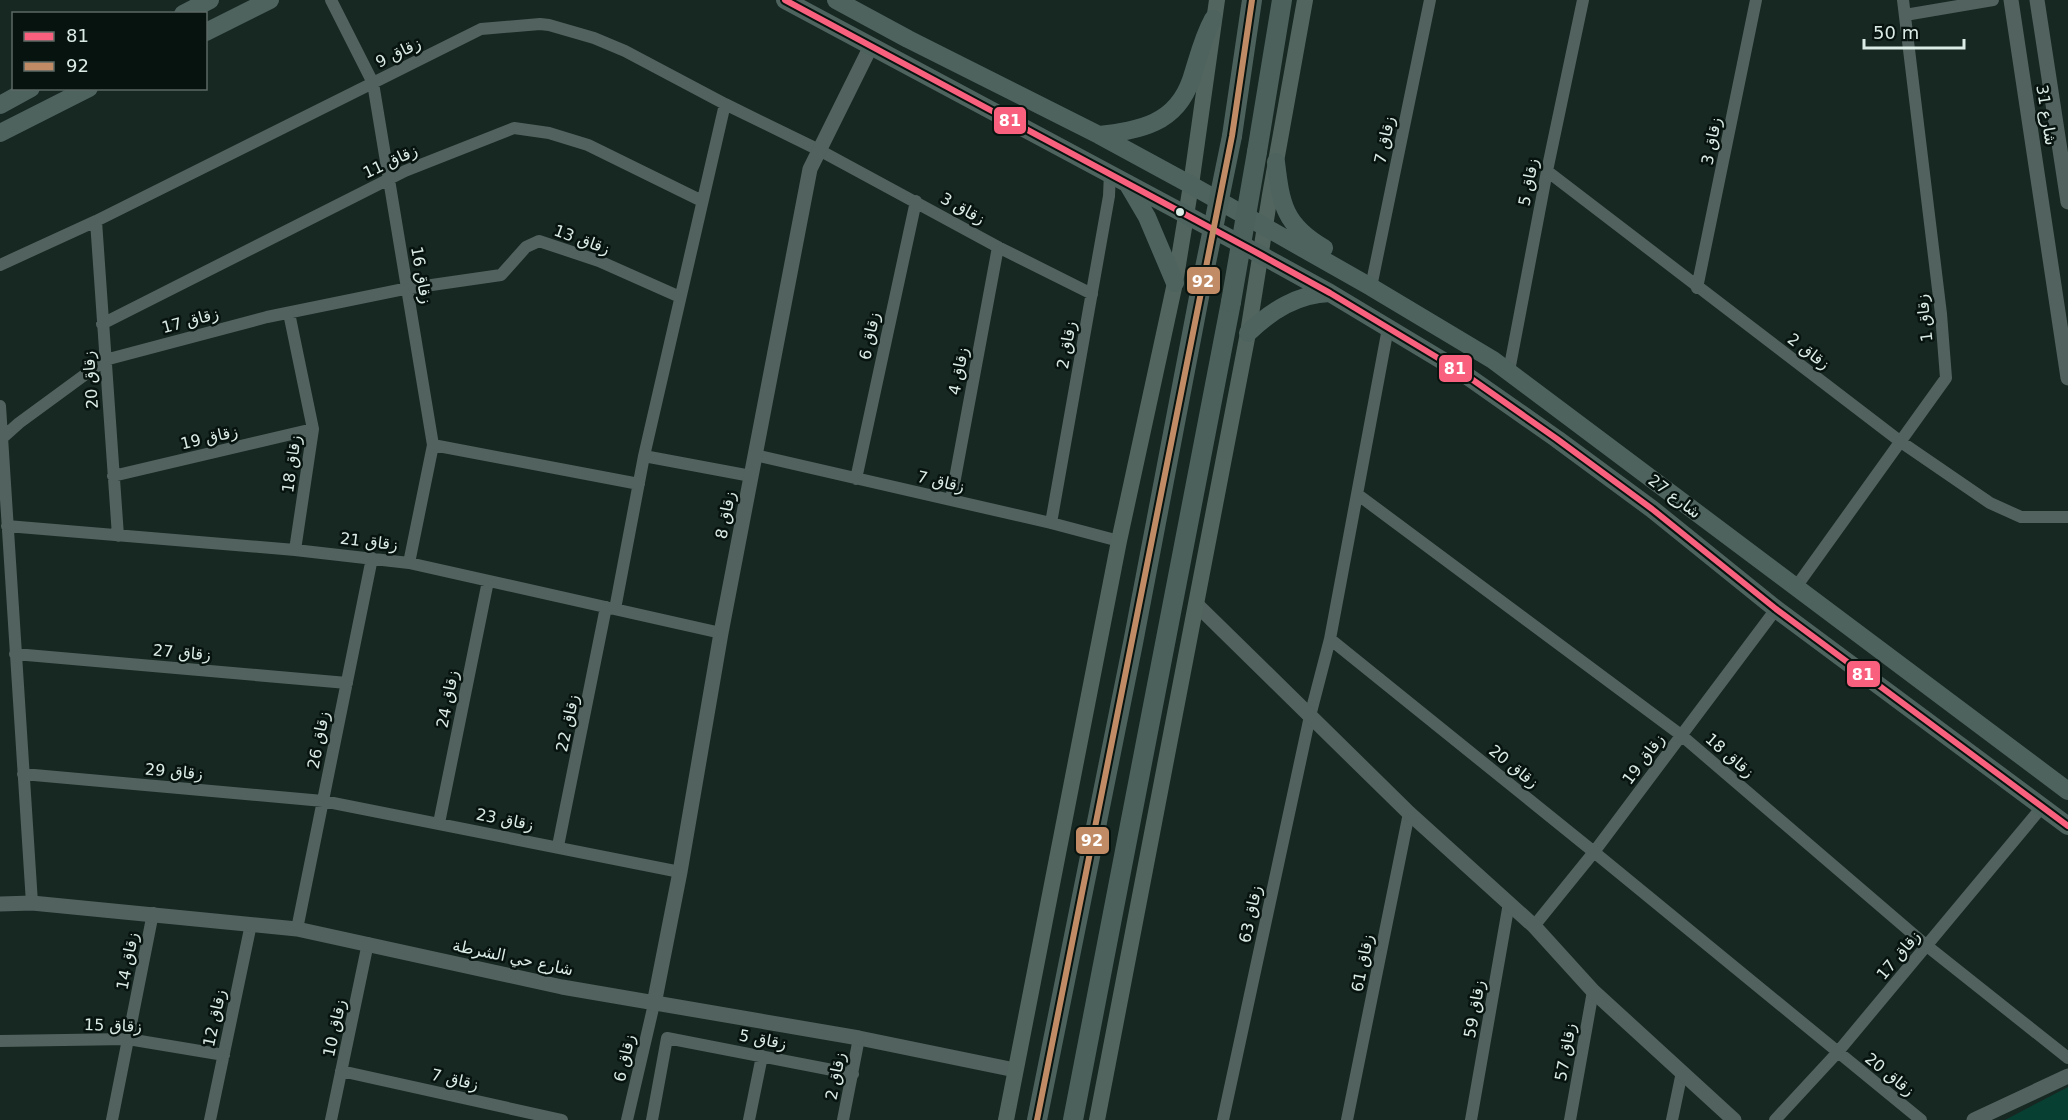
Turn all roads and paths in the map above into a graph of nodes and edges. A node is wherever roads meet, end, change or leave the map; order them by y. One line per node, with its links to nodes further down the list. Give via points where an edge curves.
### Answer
1 (210, 0): 17 (main road)
2 (270, 0): 20 (main road)
3 (331, 0): 22 (street, زقاق 16)
4 (785, 0): 21 (main road, شارع 27)
5 (836, 0): 30 (main road, شارع 27)
6 (1217, 0): 19 (main road)
7 (1252, 0): 139 (highway, bridge, via 1232,136)
8 (1282, 0): 140 (highway, bridge, via 1231,302)
9 (1305, 0): 32 (main road)
10 (1430, 0): 48 (street, زقاق 7)
11 (1583, 0): 33 (street, زقاق 5)
12 (1756, 0): 50 (street, زقاق 3)
13 (1903, 0): 18 (street, زقاق 1)
14 (1993, 0): 18 (street)
15 (2011, 0): 60 (street, شارع 31)
16 (2037, 0): 40 (street, شارع 31)
17 (187, 12)
18 (1905, 15): 64 (street, زقاق 1, via 1946,378)
19 (1213, 19): 30 (main road, via 1191,82 1172,112 1131,131); 37 (main road)
20 (207, 32)
21 (871, 46): 31 (street, زقاق 8); 34 (main road, شارع 27)
22 (373, 83): 26 (street, زقاق 9, via 481,29 540,24 594,38 625,51); 35 (street, زقاق 16); 42 (street, زقاق 9)
23 (26, 90): 27 (main road)
24 (40, 90): 28 (main road)
25 (85, 90): 28 (main road)
26 (725, 104): 31 (street, زقاق 9); 38 (street, زقاق 22)
27 (0, 105)
28 (48, 108): 29 (main road)
29 (0, 133)
30 (1099, 135): 37 (main road, شارع 27)
31 (819, 150): 39 (street, زقاق 3); 66 (street, زقاق 8, via 810,169)
32 (1276, 162): 43 (main road); 48 (main road, via 1285,211 1297,228 1359,270)
33 (1546, 171): 50 (street, زقاق 2); 59 (street, زقاق 5)
34 (1110, 172): 36 (main road, شارع 27); 52 (street, زقاق 2)
35 (388, 180): 38 (street, زقاق 11, via 519,127 588,146); 49 (street, زقاق 16); 55 (street, زقاق 11)
36 (1127, 183): 41 (main road, شارع 27); 47 (main road, via 1151,226)
37 (1191, 185): 41 (main road); 43 (main road, شارع 27)
38 (702, 201): 53 (street, زقاق 22)
39 (916, 201): 44 (street, زقاق 3); 70 (street, زقاق 6)
40 (2068, 202)
41 (1185, 214): 45 (main road, شارع 27); 47 (main road)
42 (96, 221): 46 (street, زقاق 9); 55 (street, زقاق 20)
43 (1265, 227): 45 (main road); 48 (main road, شارع 27)
44 (998, 247): 52 (street, زقاق 3); 73 (street, زقاق 4)
45 (1261, 255): 51 (main road, شارع 27); 57 (main road)
46 (0, 265)
47 (1175, 283): 78 (main road)
48 (1371, 286): 59 (main road, شارع 27)
49 (409, 288): 53 (street, زقاق 13, via 501,275 526,247 539,242 599,261); 54 (street, زقاق 17); 65 (street, زقاق 16)
50 (1698, 288): 64 (street, زقاق 2)
51 (1330, 293): 56 (main road, شارع 27); 57 (main road, via 1296,299)
52 (1092, 294): 75 (street, زقاق 2)
53 (680, 297): 67 (street, زقاق 22)
54 (289, 313): 58 (street, زقاق 17); 62 (street, زقاق 18)
55 (102, 324): 58 (street, زقاق 20)
56 (1388, 328): 72 (street); 86 (main road, شارع 27, via 1463,373 1557,439)
57 (1248, 333): 84 (main road)
58 (105, 360): 63 (street, زقاق 17); 68 (street, زقاق 20)
59 (1509, 371): 83 (main road, شارع 27)
60 (2068, 378)
61 (0, 406): 63 (street)
62 (313, 429): 68 (street, زقاق 19); 79 (street, زقاق 18)
63 (1, 438): 76 (street)
64 (1901, 441): 74 (street, زقاق 2, via 1990,503 2021,517); 83 (street, زقاق 1)
65 (434, 445): 71 (street); 81 (street, زقاق 16)
66 (755, 455): 69 (street, زقاق 8); 70 (street, زقاق 7)
67 (644, 456): 69 (street); 71 (street, زقاق 22)
68 (113, 476): 77 (street, زقاق 20)
69 (751, 476): 87 (street, زقاق 8)
70 (856, 479): 73 (street, زقاق 7)
71 (639, 484): 85 (street, زقاق 22)
72 (1357, 494): 88 (street); 93 (street, زقاق 18)
73 (951, 500): 75 (street, زقاق 7)
74 (2068, 517)
75 (1051, 523): 78 (street, زقاق 7)
76 (7, 526): 77 (street, زقاق 21); 89 (street)
77 (118, 536): 79 (street, زقاق 21)
78 (1119, 541): 123 (main road)
79 (295, 550): 80 (street, زقاق 21)
80 (372, 558): 81 (street, زقاق 21); 90 (street, زقاق 26)
81 (409, 563): 82 (street, زقاق 21)
82 (488, 581): 85 (street, زقاق 21); 100 (street, زقاق 24)
83 (1796, 587): 92 (main road, شارع 27)
84 (1197, 604): 91 (street); 141 (main road)
85 (610, 608): 87 (street, زقاق 21); 102 (street, زقاق 22)
86 (1776, 609): 93 (street, زقاق 19); 94 (main road, شارع 27)
87 (721, 633): 104 (street, زقاق 8)
88 (1330, 639): 91 (street, زقاق 63); 103 (street, زقاق 20)
89 (15, 654): 90 (street, زقاق 27); 95 (street)
90 (347, 683): 97 (street, زقاق 26)
91 (1310, 716): 99 (street); 142 (street, زقاق 63)
92 (1973, 719): 94 (main road); 96 (main road, شارع 27)
93 (1681, 735): 103 (street, زقاق 19); 113 (street, زقاق 18)
94 (1956, 742): 98 (main road, شارع 27)
95 (23, 774): 97 (street, زقاق 29); 105 (street)
96 (2068, 791)
97 (323, 801): 100 (street, زقاق 23); 111 (street, زقاق 26)
98 (2042, 807): 101 (main road, شارع 27); 113 (street, زقاق 17)
99 (1409, 813): 106 (street); 143 (street, زقاق 61)
100 (439, 824): 102 (street, زقاق 23)
101 (2068, 826)
102 (558, 846): 104 (street, زقاق 23)
103 (1594, 852): 110 (street, زقاق 19); 119 (street, زقاق 20)
104 (680, 872): 115 (street, زقاق 8)
105 (32, 903): 107 (street, شارع حي الشرطة); 108 (street, شارع حي الشرطة)
106 (1509, 903): 110 (street); 144 (street, زقاق 59)
107 (0, 904)
108 (153, 913): 109 (street, شارع حي الشرطة); 117 (street, زقاق 14)
109 (251, 924): 111 (street, شارع حي الشرطة); 120 (street, زقاق 12)
110 (1534, 926): 114 (street)
111 (297, 929): 112 (street, شارع حي الشرطة)
112 (368, 943): 115 (street, شارع حي الشرطة); 124 (street, زقاق 10)
113 (1927, 946): 119 (street, زقاق 17); 122 (street, زقاق 18)
114 (1593, 991): 125 (street); 145 (street, زقاق 57)
115 (654, 1004): 116 (street, شارع حي الشرطة); 134 (street, زقاق 6)
116 (859, 1038): 123 (street, شارع حي الشرطة); 126 (street, زقاق 2)
117 (128, 1040): 118 (street, زقاق 15); 120 (street, زقاق 15); 129 (street, زقاق 14)
118 (0, 1043)
119 (1837, 1053): 148 (street, زقاق 17); 149 (street, زقاق 20)
120 (224, 1055): 130 (street, زقاق 12)
121 (762, 1056): 126 (street, زقاق 5); 135 (street, زقاق 5, via 667,1038); 136 (street)
122 (2068, 1058)
123 (1015, 1070): 138 (main road)
124 (342, 1071): 128 (street, زقاق 7); 131 (street, زقاق 10)
125 (1682, 1072): 146 (street); 147 (street)
126 (853, 1074): 137 (street, زقاق 2)
127 (2068, 1076): 150 (street)
128 (505, 1107): 132 (street); 133 (street, زقاق 7)
129 (112, 1120)
130 (210, 1120)
131 (331, 1120)
132 (502, 1120)
133 (562, 1120)
134 (627, 1120)
135 (652, 1120)
136 (749, 1120)
137 (843, 1120)
138 (1006, 1120)
139 (1037, 1120)
140 (1073, 1120)
141 (1097, 1120)
142 (1223, 1120)
143 (1347, 1120)
144 (1471, 1120)
145 (1570, 1120)
146 (1672, 1120)
147 (1734, 1120)
148 (1775, 1120)
149 (1921, 1120)
150 (1974, 1120)

